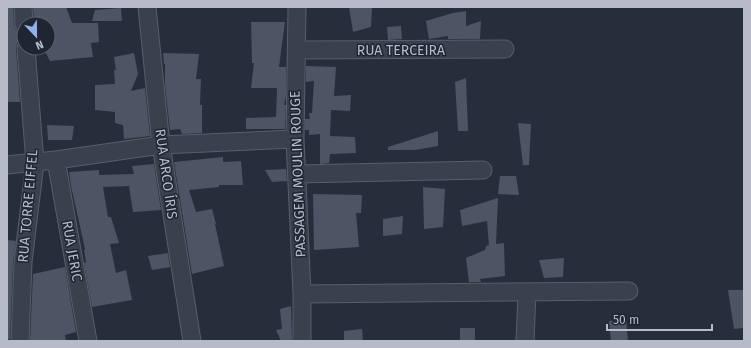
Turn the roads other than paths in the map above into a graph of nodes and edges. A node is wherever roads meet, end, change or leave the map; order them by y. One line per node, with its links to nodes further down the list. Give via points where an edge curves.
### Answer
1 (147, 7): 7 (street, RUA ARCO ÍRIS)
2 (297, 7): 4 (street, PASSAGEM MOULIN ROUGE)
3 (505, 49): 4 (street, RUA TERCEIRA)
4 (296, 50): 6 (street, PASSAGEM MOULIN ROUGE)
5 (27, 56): 9 (street, RUA TORRE EIFFEL)
6 (295, 139): 7 (street); 12 (street, PASSAGEM MOULIN ROUGE)
7 (161, 146): 8 (street); 18 (street, RUA ARCO ÍRIS)
8 (56, 160): 9 (street); 17 (street, RUA JERIC)
9 (35, 163): 10 (street); 16 (street, RUA TORRE EIFFEL, via 24,262)
10 (7, 166)
11 (483, 170): 12 (street)
12 (297, 174): 15 (street, PASSAGEM MOULIN ROUGE)
13 (630, 291): 14 (street)
14 (527, 292): 15 (street); 20 (street)
15 (302, 294): 19 (street, PASSAGEM MOULIN ROUGE)
16 (20, 341)
17 (88, 341)
18 (192, 341)
19 (302, 341)
20 (524, 341)

